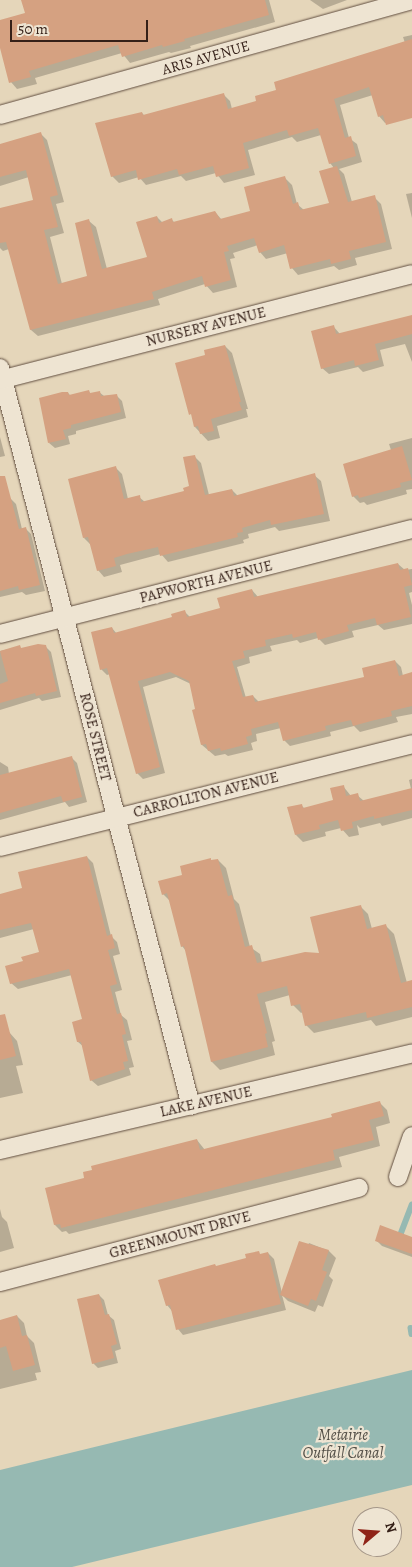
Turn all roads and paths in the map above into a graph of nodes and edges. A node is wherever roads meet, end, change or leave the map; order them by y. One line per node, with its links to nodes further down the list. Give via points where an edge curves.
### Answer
1 (411, 0): 2 (street, ARIS AVENUE)
2 (0, 115)
3 (412, 274): 4 (street, NURSERY AVENUE)
4 (1, 376): 6 (street, ROSE STREET)
5 (412, 529): 6 (street, PAPWORTH AVENUE)
6 (65, 617): 7 (street, PAPWORTH AVENUE); 9 (street, ROSE STREET)
7 (0, 634)
8 (412, 744): 9 (street, CARROLLTON AVENUE)
9 (116, 818): 10 (street, CARROLLTON AVENUE); 12 (street, ROSE STREET)
10 (0, 847)
11 (412, 1053): 12 (street, LAKE AVENUE)
12 (191, 1106): 14 (street, LAKE AVENUE)
13 (412, 1136): 15 (street)
14 (0, 1150)
15 (398, 1177)
16 (359, 1188): 17 (street, GREENMOUNT DRIVE)
17 (0, 1282)

